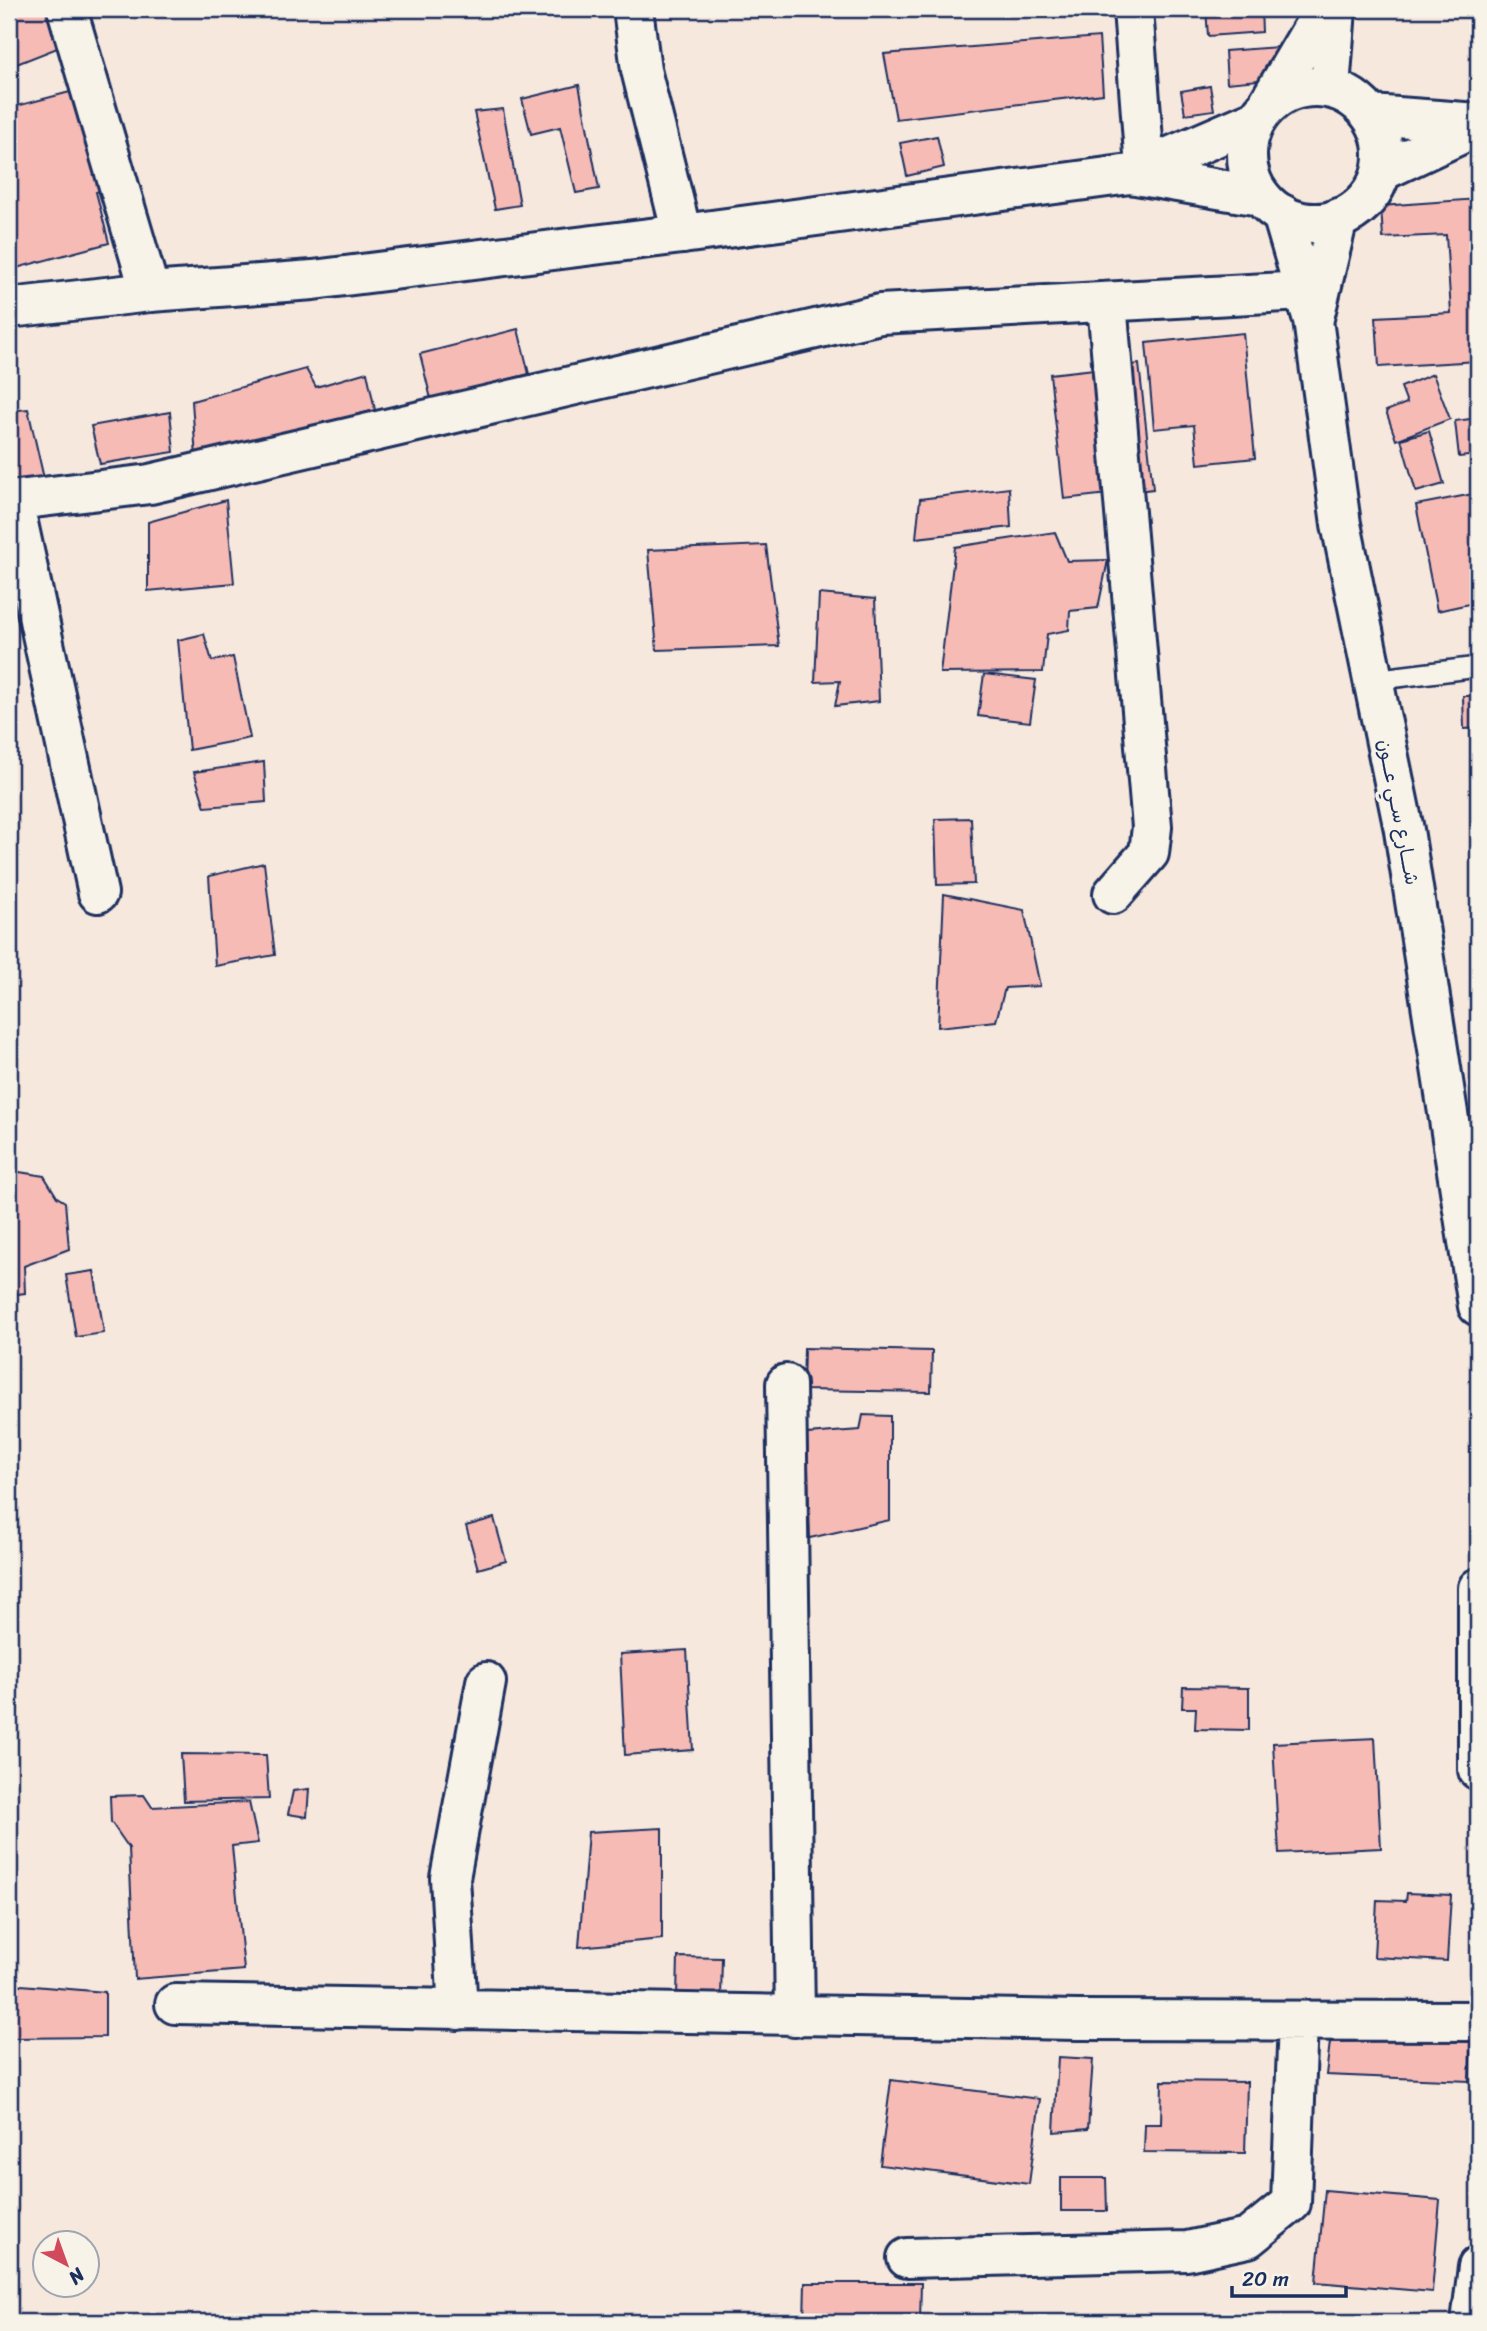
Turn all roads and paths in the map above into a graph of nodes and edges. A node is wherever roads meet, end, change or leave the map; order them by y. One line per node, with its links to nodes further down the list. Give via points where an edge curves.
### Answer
1 (67, 9): 15 (street)
2 (633, 9): 14 (street, via 641,70)
3 (1133, 9): 10 (street)
4 (1324, 9): 7 (street)
5 (1336, 9): 6 (street)
6 (1330, 88): 7 (street, via 1304,87 1285,93); 8 (street, via 1359,101)
7 (1262, 112): 10 (street); 12 (street, via 1248,139 1246,159)
8 (1371, 115): 9 (street); 11 (street, via 1380,132)
9 (1478, 124): 11 (street)
10 (1137, 171): 12 (street); 14 (street)
11 (1382, 171): 13 (street, via 1363,204)
12 (1271, 205): 13 (street, via 1310,223); 17 (street)
13 (1338, 218): 17 (street)
14 (682, 234): 15 (street, via 313,280)
15 (150, 292): 18 (street)
16 (1107, 303): 17 (street); 19 (street, via 880,314 150,484); 23 (street, via 1152,827 1149,853)
17 (1309, 305): 21 (street, شــــارع ســي عـــون, via 1341,524)
18 (9, 308)
19 (11, 500): 22 (street)
20 (1478, 667): 21 (lane)
21 (1373, 680): 24 (street, شــــارع ســي عـــون, via 1404,830)
22 (98, 893)
23 (1113, 894)
24 (1478, 1306)
25 (786, 1384): 31 (street)
26 (1478, 1588): 28 (street)
27 (486, 1682): 30 (street, via 450,1878)
28 (1478, 1770)
29 (175, 2004): 30 (street)
30 (458, 2010): 31 (street)
31 (795, 2017): 32 (street)
32 (1298, 2021): 33 (street); 34 (street, via 1291,2203 1248,2238 1187,2251)
33 (1478, 2021)
34 (907, 2258)
35 (1478, 2267): 36 (street)
36 (1471, 2322)

